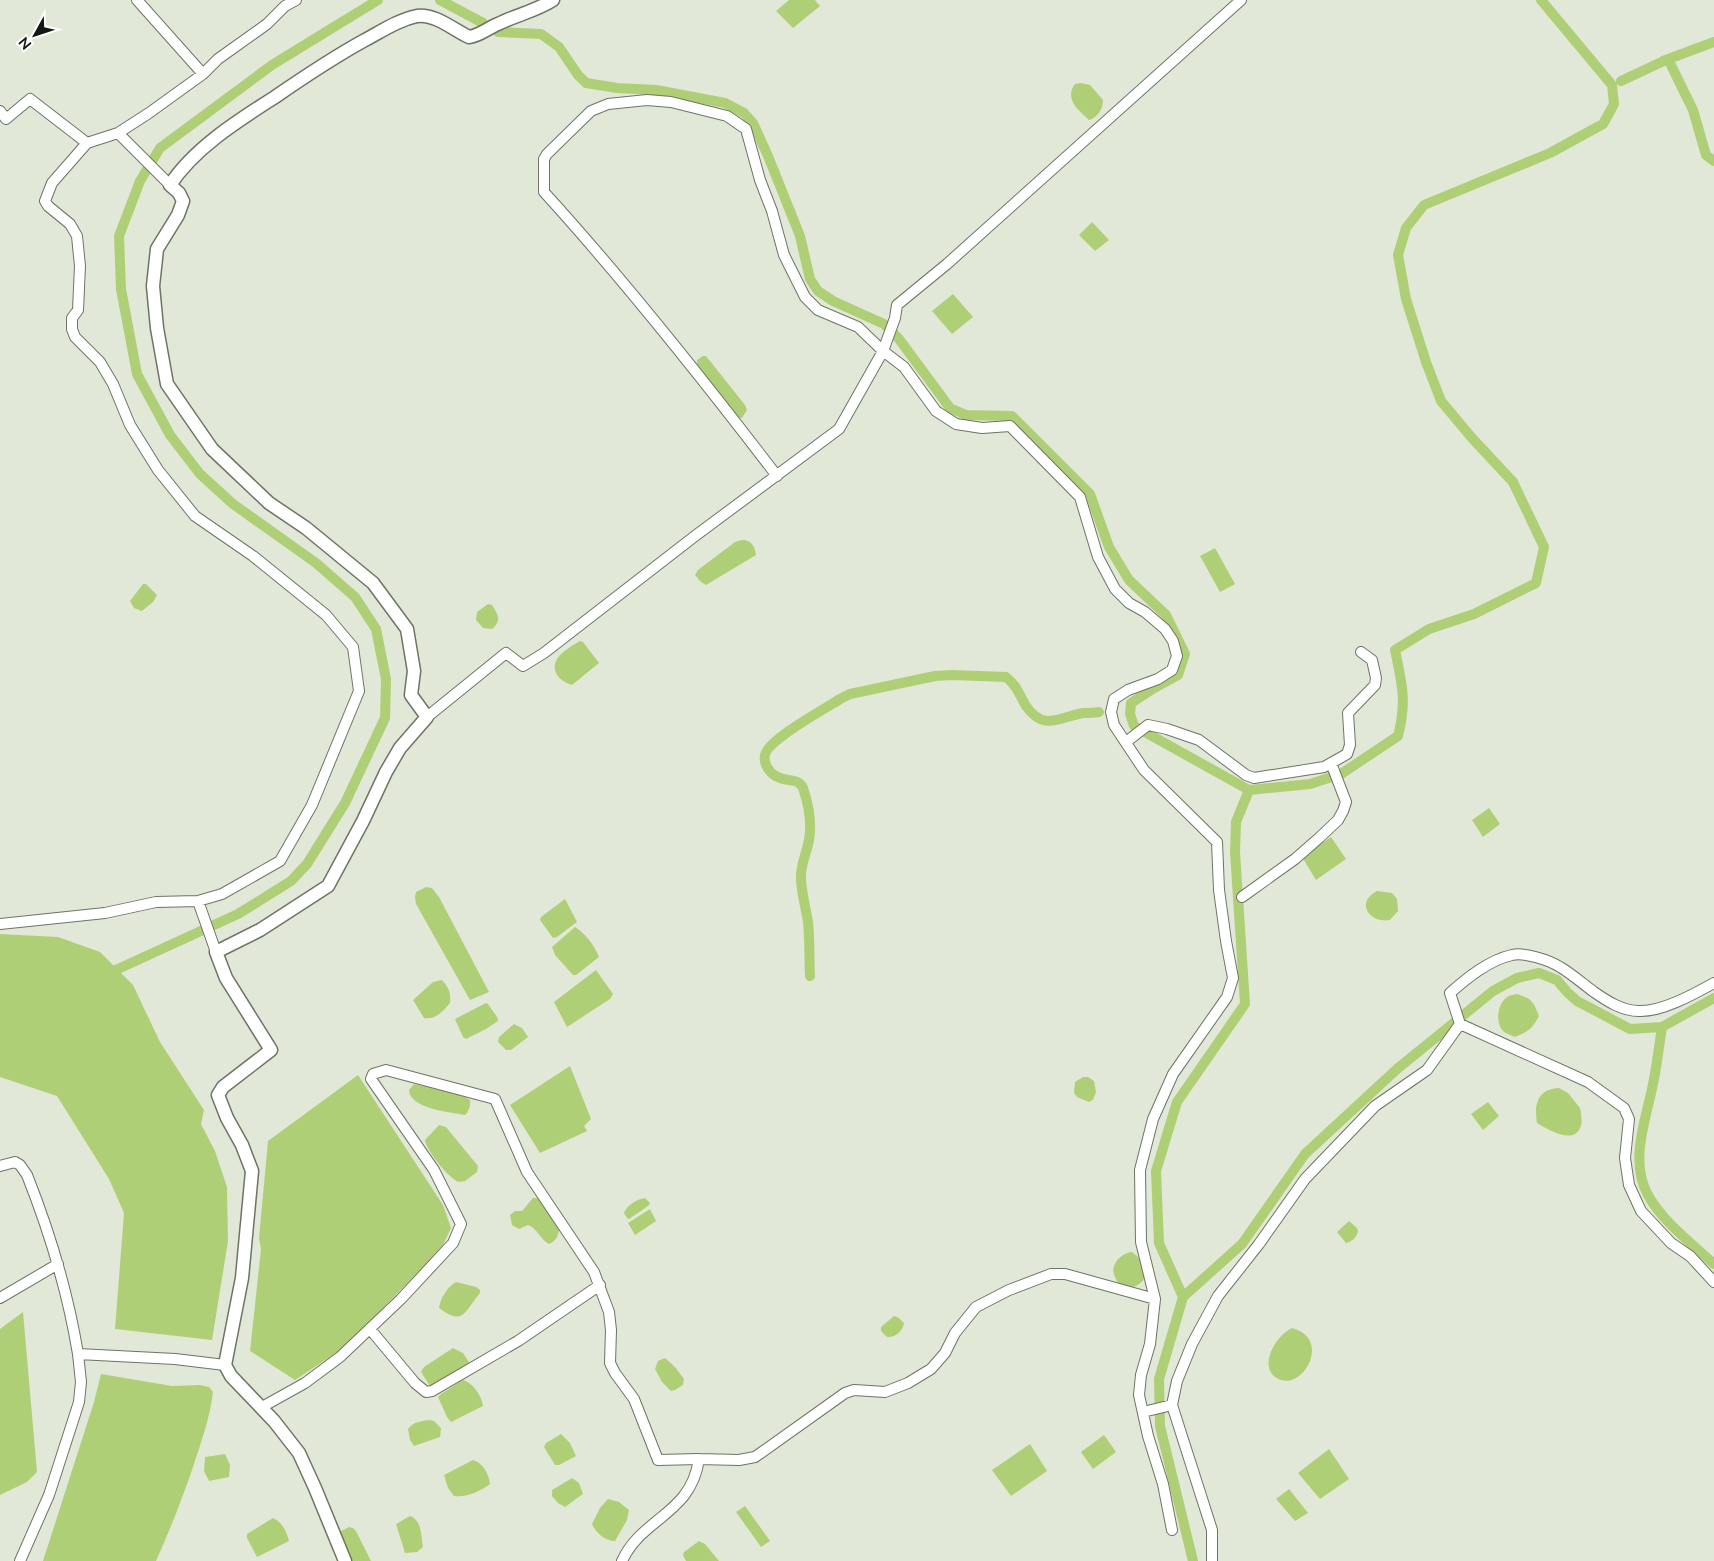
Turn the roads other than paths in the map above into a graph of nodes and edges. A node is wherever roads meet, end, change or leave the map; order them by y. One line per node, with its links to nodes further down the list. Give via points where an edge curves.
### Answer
1 (137, 0): 6 (street)
2 (296, 0): 5 (street)
3 (553, 0): 10 (street, via 469,37 431,17 418,16 396,23 336,56 231,127 199,152)
4 (1241, 0): 11 (street, via 898,305)
5 (283, 3): 6 (street, via 267,24 218,59)
6 (203, 74): 8 (street)
7 (0, 111): 9 (street, via 6,119 30,99)
8 (118, 133): 9 (street); 10 (street)
9 (87, 144): 18 (street, via 52,183 45,201 70,224 77,236 80,266 78,310 72,318 75,337 100,362 130,425 158,470 195,516 253,556 326,615 353,647 359,691 312,805 280,861 222,894)
10 (170, 185): 14 (street, via 183,201 157,249 153,286 167,384 212,449 269,503 306,528 373,583 408,629 414,671 411,695)
11 (884, 347): 12 (street, via 839,429); 12 (street, via 858,327 818,310 806,297 784,255 746,129 727,116 670,102 646,100 608,104 591,111 547,154 544,159 544,192 695,370); 15 (street, via 904,367 936,412 956,424 982,428 1010,426 1080,497 1098,557 1115,589 1165,629 1173,642 1177,656 1172,670 1114,698 1111,712 1114,725)
12 (777, 476): 14 (street, via 544,653 523,666 506,653)
13 (1361, 652): 16 (street, via 1372,660 1375,685 1348,713 1350,745 1347,754)
14 (427, 717): 20 (street, via 395,756 328,886 260,930)
15 (1126, 742): 16 (street, via 1148,725 1181,733 1199,740 1254,778); 28 (street, via 1144,770 1217,842 1219,890 1233,978 1227,997 1173,1074 1153,1119 1140,1170 1141,1242)
16 (1332, 764): 17 (street, via 1346,802 1341,815 1295,858)
17 (1242, 897)
18 (198, 901): 19 (street, via 156,902 105,913); 20 (street)
19 (0, 924)
20 (216, 952): 31 (street, via 226,978 271,1050 223,1087 218,1095 252,1172 242,1278)
21 (1714, 983): 22 (street, via 1668,1006 1640,1012 1609,1002 1547,961 1513,954 1467,978 1450,993)
22 (1460, 1024): 25 (street, via 1588,1082 1624,1108 1629,1119 1625,1158 1629,1184 1641,1211); 32 (street, via 1428,1070 1376,1106 1305,1179 1218,1296 1192,1344 1177,1381)
23 (0, 1166): 24 (street, via 15,1162 27,1175)
24 (58, 1264): 27 (street); 30 (street)
25 (1714, 1282)
26 (600, 1285): 29 (street, via 518,1341 432,1391 421,1390); 29 (street, via 527,1172 495,1099 386,1070 373,1074 371,1079 434,1170 461,1224 453,1243); 35 (street, via 612,1330 610,1363 634,1399 658,1460)
27 (0, 1298)
28 (1155, 1299): 34 (street, via 1150,1344 1141,1375 1139,1395); 35 (street, via 1065,1274 1051,1274 976,1307 954,1333 945,1353 931,1369 908,1383 885,1392 854,1390 845,1393 755,1457 739,1460)
29 (370, 1329): 33 (street, via 340,1358 305,1383)
30 (78, 1354): 31 (street); 37 (street, via 79,1402 49,1495)
31 (225, 1365): 33 (street, via 231,1376)
32 (1172, 1405): 34 (street); 40 (street, via 1212,1530)
33 (262, 1407): 38 (street, via 299,1453)
34 (1143, 1412): 36 (street)
35 (698, 1458): 39 (street, via 697,1472 685,1496 638,1538)
36 (1172, 1530)
37 (20, 1561)
38 (345, 1561)
39 (622, 1561)
40 (1212, 1561)

